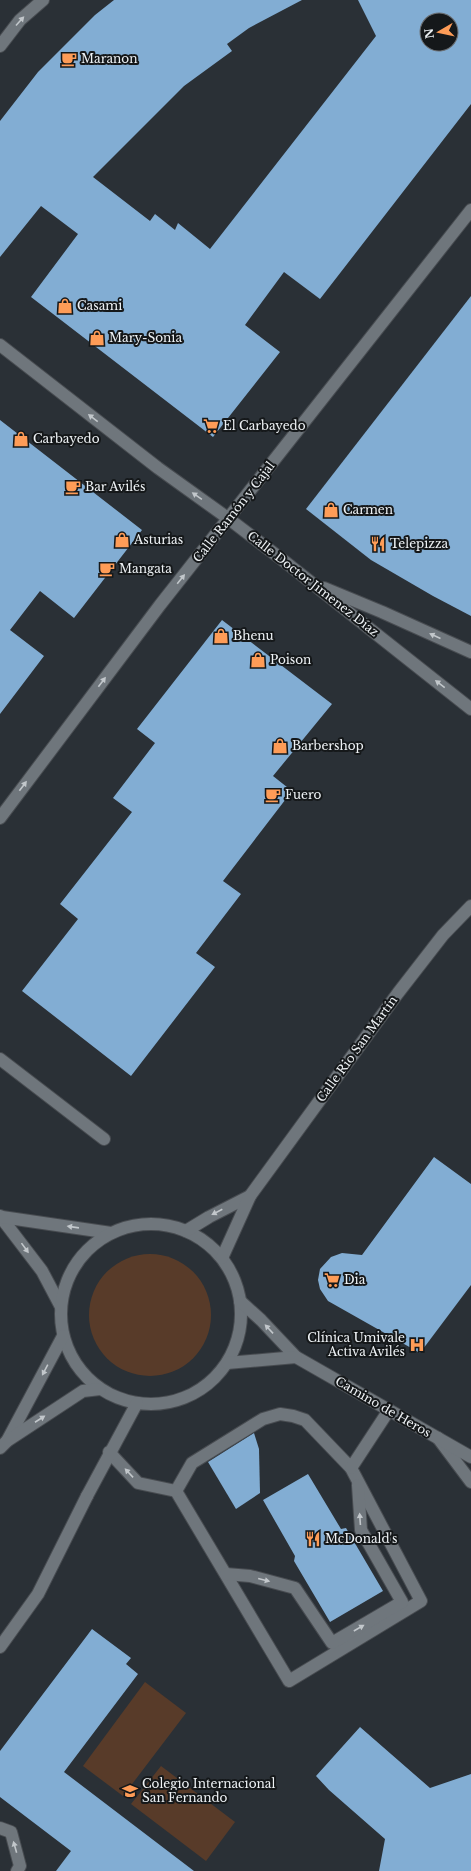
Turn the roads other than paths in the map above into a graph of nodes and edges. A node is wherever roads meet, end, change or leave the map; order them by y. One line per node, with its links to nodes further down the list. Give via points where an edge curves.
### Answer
1 (42, 0): 2 (street, one-way to 1, via 20,20)
2 (0, 46)
3 (471, 210): 5 (street, Calle Ramón y Cajal)
4 (0, 345): 5 (street, Calle Doctor Jimenez Díaz, one-way to 4, via 158,468)
5 (229, 519): 6 (street, Calle Doctor Jimenez Díaz); 9 (street, Calle Ramón y Cajal, one-way to 5, via 160,605)
6 (310, 582): 7 (street, one-way to 6); 8 (street, Calle Doctor Jimenez Díaz, one-way to 6)
7 (471, 652)
8 (471, 709)
9 (0, 818)
10 (471, 906): 13 (street, Calle Rio San Martín, via 443,935 402,987)
11 (0, 1060): 12 (street)
12 (104, 1138)
13 (250, 1196): 15 (street, one-way to 15); 17 (street, Calle Rio San Martín)
14 (1, 1216): 16 (street, one-way to 14); 19 (street, one-way to 19, via 42,1271)
15 (186, 1231): 16 (street, via 157,1224 128,1227); 17 (street, via 203,1240)
16 (111, 1233): 19 (street, via 92,1246 73,1268)
17 (222, 1258): 18 (street, via 234,1278)
18 (240, 1301): 21 (street, Camino de Heros, one-way to 18); 22 (street, via 239,1334)
19 (61, 1307): 20 (street)
20 (64, 1336): 23 (street, via 68,1351 84,1374); 27 (street, one-way to 27)
21 (296, 1357): 22 (street); 25 (street, Camino de Heros)
22 (227, 1363): 24 (street, via 205,1387 182,1399 160,1404)
23 (100, 1389): 24 (street, via 118,1398); 27 (street, one-way to 23, via 83,1391)
24 (137, 1403): 28 (street)
25 (389, 1410): 26 (street, Camino de Heros); 30 (street)
26 (438, 1438): 29 (street, Camino de Heros); 32 (street)
27 (4, 1444)
28 (109, 1452): 33 (street, one-way to 28, via 138,1483); 35 (street, via 38,1594)
29 (471, 1457)
30 (351, 1468): 31 (street); 33 (street, via 305,1420 280,1414 263,1418 192,1463)
31 (357, 1480): 34 (street, one-way to 31, via 250,1576 295,1588 332,1643 402,1602 361,1530); 34 (street, via 421,1601 289,1681)
32 (471, 1482)
33 (176, 1491): 34 (street)
34 (226, 1574)
35 (0, 1647)
36 (0, 1828): 37 (street, one-way to 36, via 20,1866 10,1832)
37 (17, 1871)

